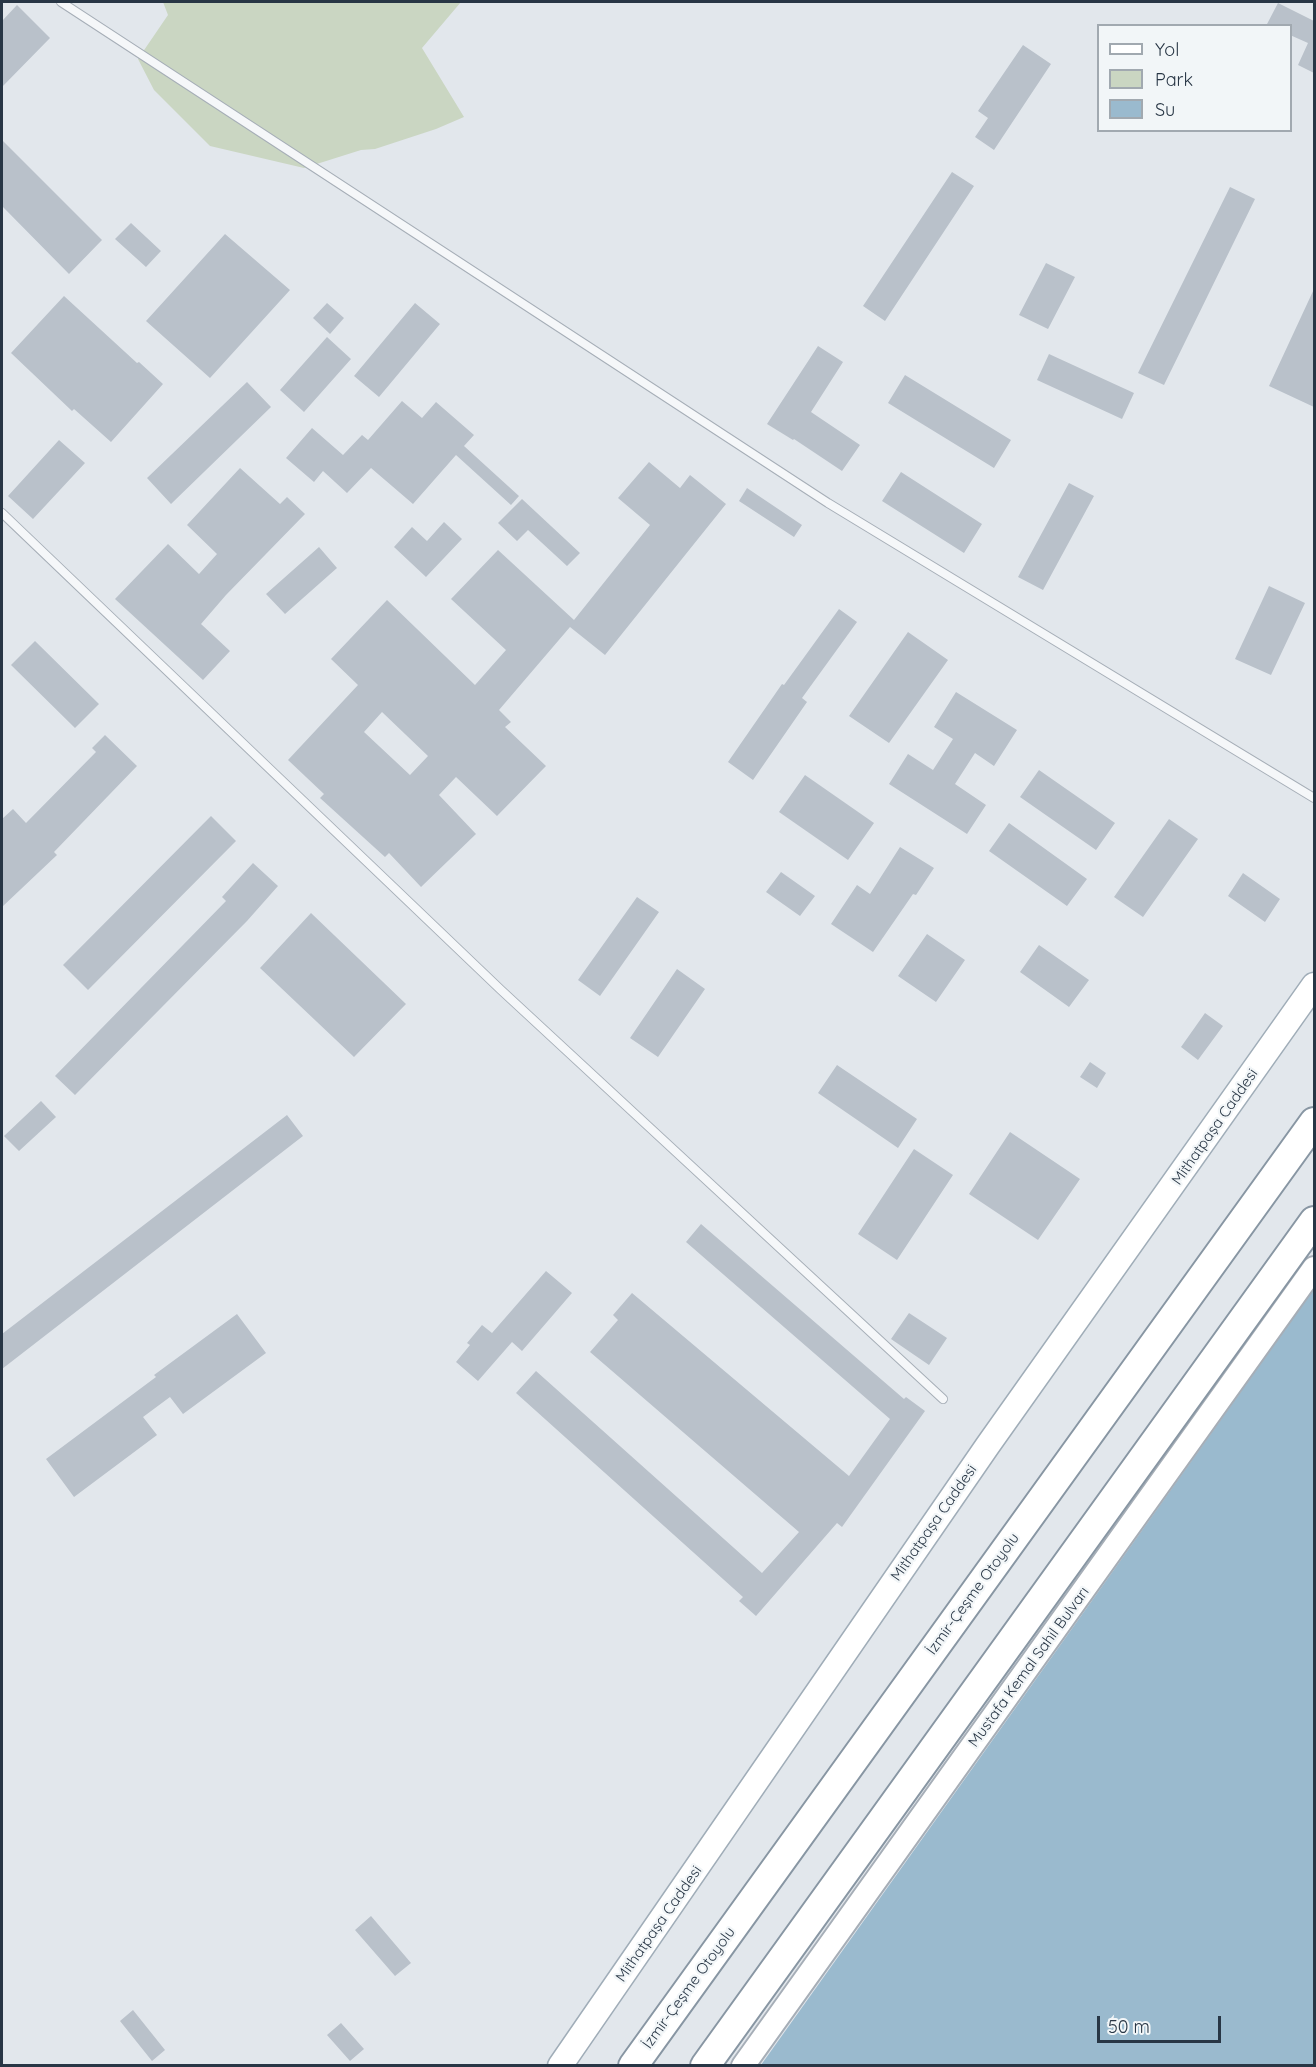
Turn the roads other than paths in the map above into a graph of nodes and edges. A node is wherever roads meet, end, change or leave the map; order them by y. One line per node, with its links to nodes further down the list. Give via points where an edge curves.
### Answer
1 (61, 2): 3 (lane, via 828,503)
2 (2, 513): 8 (lane, via 501,990)
3 (1314, 798)
4 (1314, 985): 9 (main road, Mithatpaşa Caddesi, via 988,1445)
5 (1314, 1122): 10 (highway, İzmir-Çeşme Otoyolu)
6 (1314, 1221): 11 (highway)
7 (1314, 1268): 12 (main road, Mustafa Kemal Sahil Bulvarı)
8 (943, 1399)
9 (560, 2066)
10 (633, 2066)
11 (705, 2066)
12 (743, 2066)

